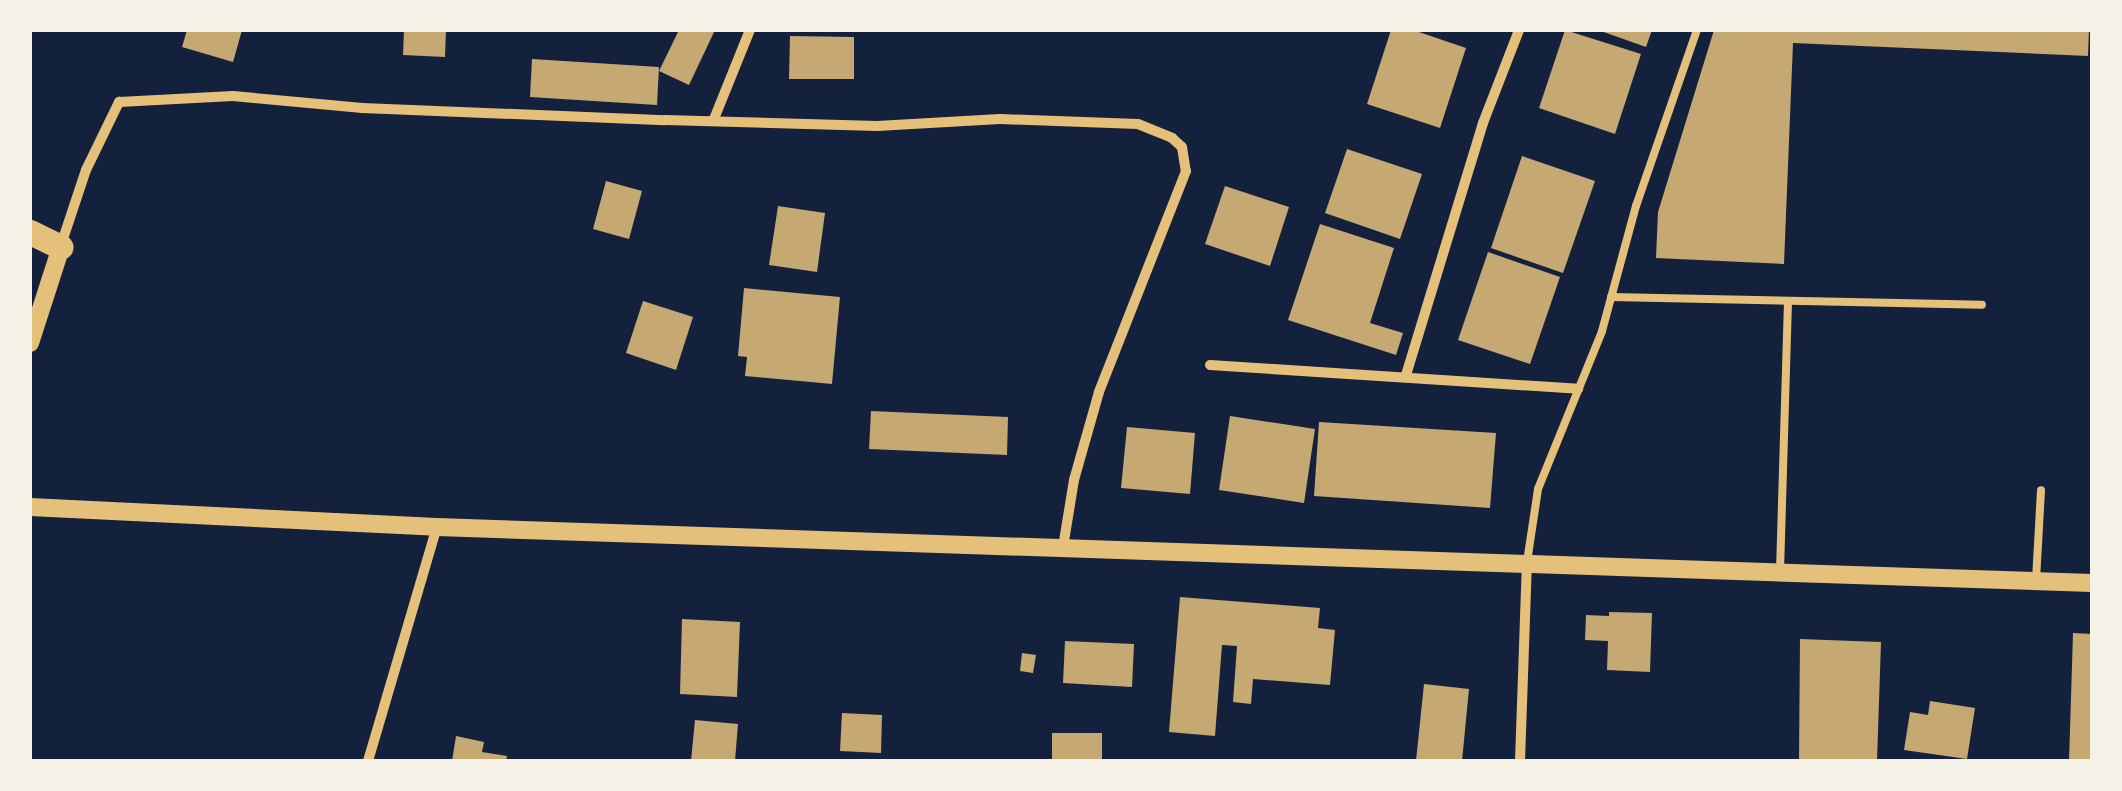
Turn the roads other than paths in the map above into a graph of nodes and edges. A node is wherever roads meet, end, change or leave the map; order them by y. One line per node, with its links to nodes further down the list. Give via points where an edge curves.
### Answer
1 (750, 30): 4 (street)
2 (1518, 30): 12 (street)
3 (1697, 30): 7 (lane)
4 (714, 119): 6 (street, via 362,108 233,96 119,102 86,170); 17 (street, via 878,126 1000,119 1138,124 1182,147 1186,171 1099,392)
5 (30, 232): 6 (main road)
6 (61, 247): 10 (street)
7 (1611, 297): 8 (lane); 13 (lane)
8 (1788, 301): 9 (lane); 19 (lane)
9 (1982, 305)
10 (30, 342)
11 (1210, 364): 12 (street, via 1387,380)
12 (1406, 376): 13 (street)
13 (1578, 389): 18 (lane, via 1538,489)
14 (2040, 490): 20 (lane)
15 (30, 507): 16 (street)
16 (437, 527): 17 (street); 22 (street)
17 (1063, 547): 18 (street)
18 (1527, 564): 19 (street); 23 (street)
19 (1780, 571): 20 (street)
20 (2036, 581): 21 (street)
21 (2092, 583)
22 (368, 761)
23 (1520, 761)

